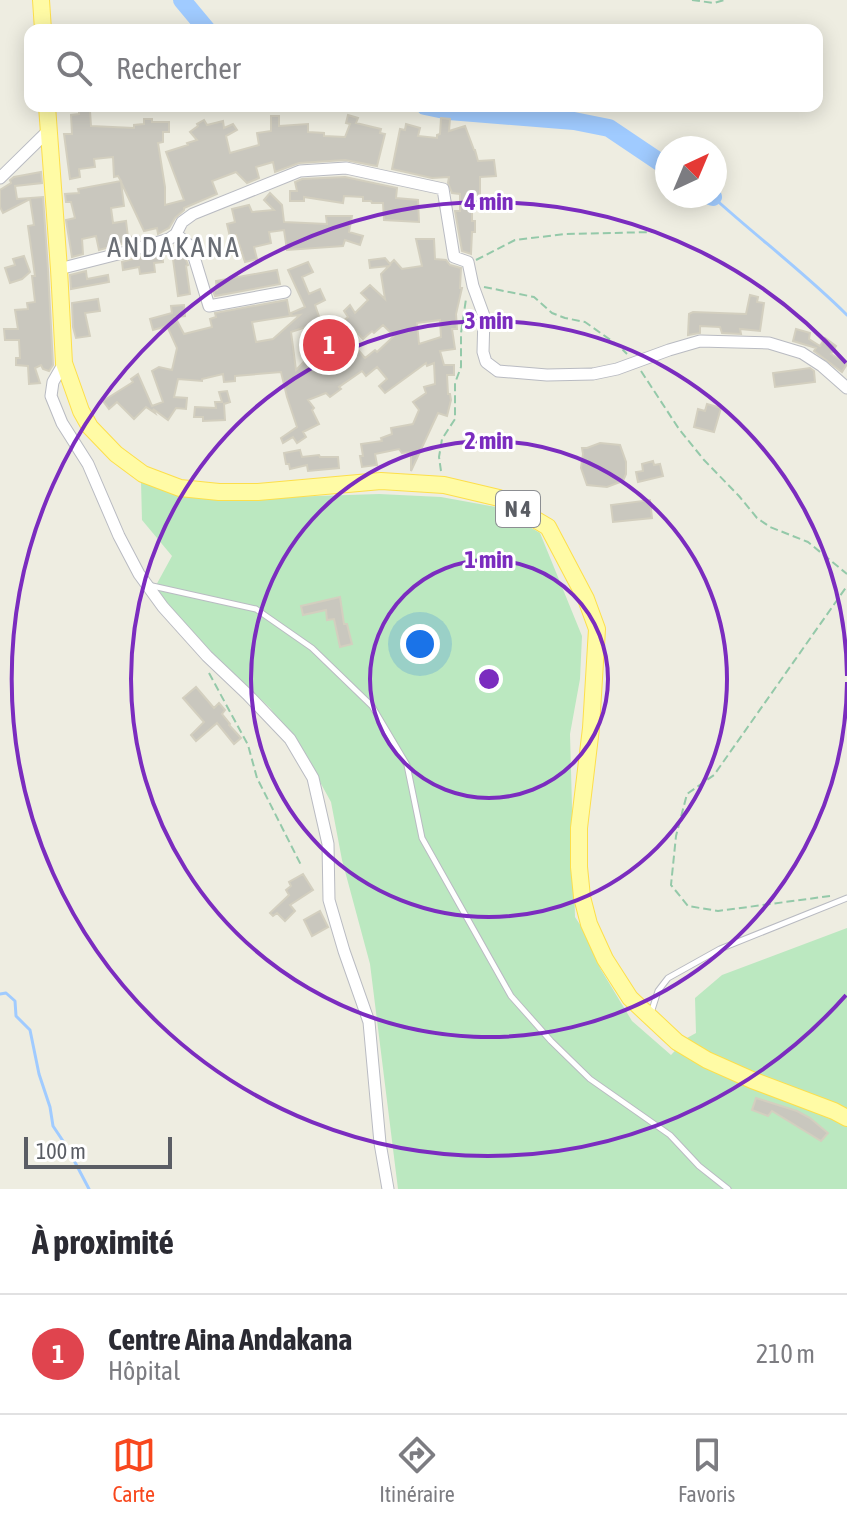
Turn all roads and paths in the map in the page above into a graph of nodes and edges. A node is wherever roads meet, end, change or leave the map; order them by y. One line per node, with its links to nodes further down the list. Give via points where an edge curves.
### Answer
1 (41, 0): 4 (main road)
2 (692, 0): 3 (path)
3 (724, 0)
4 (43, 24)
5 (48, 112): 6 (main road, N 4)
6 (49, 130): 7 (street); 11 (main road, N 4)
7 (0, 178)
8 (654, 232): 10 (path, via 515,240)
9 (176, 234): 10 (street, via 193,214 300,171 346,168 443,189 454,257); 11 (street); 13 (street, via 191,247 209,306)
10 (468, 262): 12 (street)
11 (59, 269): 14 (main road, N 4)
12 (473, 286): 15 (path, via 534,297 552,313 585,322); 15 (street, via 484,316 483,352 498,371 593,374); 17 (path, via 463,311 455,419 442,439 439,457)
13 (285, 292)
14 (64, 363): 17 (main road, N 4, via 90,427 143,474 180,488 258,492 381,481); 19 (street, via 51,396)
15 (636, 363): 16 (street, via 700,341 769,343 802,353); 18 (path, via 695,450 757,518 808,542)
16 (847, 388)
17 (444, 485): 25 (main road, N 4, via 499,498 548,527 586,599 597,629 579,828 582,897 605,959 630,998)
18 (847, 574)
19 (147, 585): 27 (street, via 207,656 290,739 313,778 328,844 329,900 369,1022); 28 (lane, via 256,609 312,648 372,706 407,765 422,838 511,996 590,1079 670,1135)
20 (847, 586): 23 (path, via 714,775 687,794 671,885 688,906 718,911)
21 (208, 671): 22 (path, via 248,745 257,778)
22 (301, 865)
23 (833, 896)
24 (847, 898): 25 (lane, via 720,949 668,978)
25 (650, 1017): 26 (main road, N 4, via 707,1060)
26 (847, 1118)
27 (388, 1189)
28 (728, 1189)

